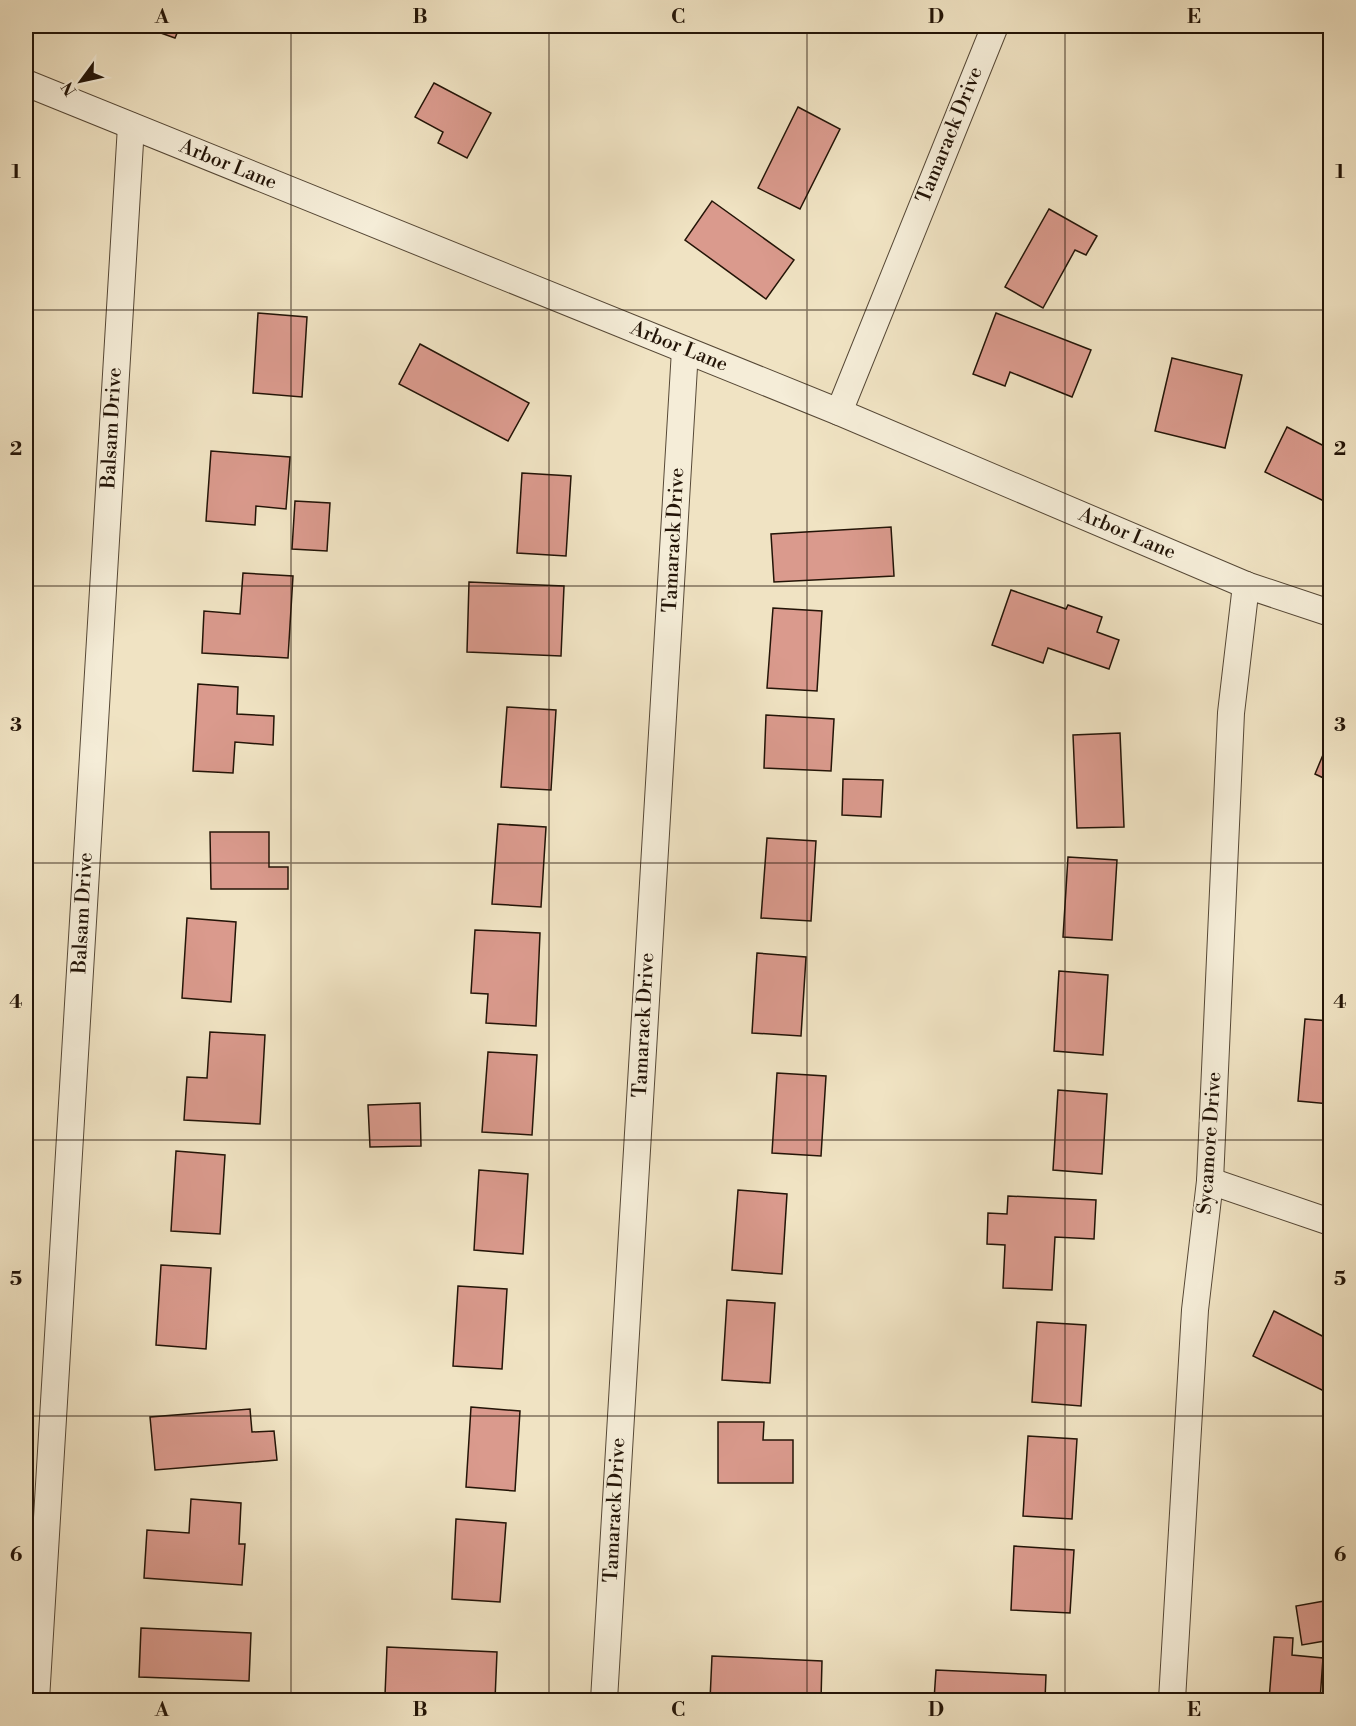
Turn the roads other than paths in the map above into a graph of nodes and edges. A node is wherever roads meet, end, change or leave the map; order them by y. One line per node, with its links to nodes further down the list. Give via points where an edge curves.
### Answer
1 (995, 26): 5 (street, Tamarack Drive)
2 (26, 83): 3 (street, Arbor Lane)
3 (130, 126): 4 (street, Arbor Lane); 10 (street, Balsam Drive)
4 (685, 350): 5 (street, Arbor Lane); 11 (street, Tamarack Drive)
5 (839, 412): 6 (street, Arbor Lane)
6 (1246, 585): 7 (street, Arbor Lane); 8 (street, Sycamore Drive, via 1231,713)
7 (1330, 613)
8 (1210, 1181): 9 (street); 12 (street, Sycamore Drive, via 1196,1310)
9 (1330, 1222)
10 (36, 1701)
11 (604, 1701)
12 (1172, 1701)

